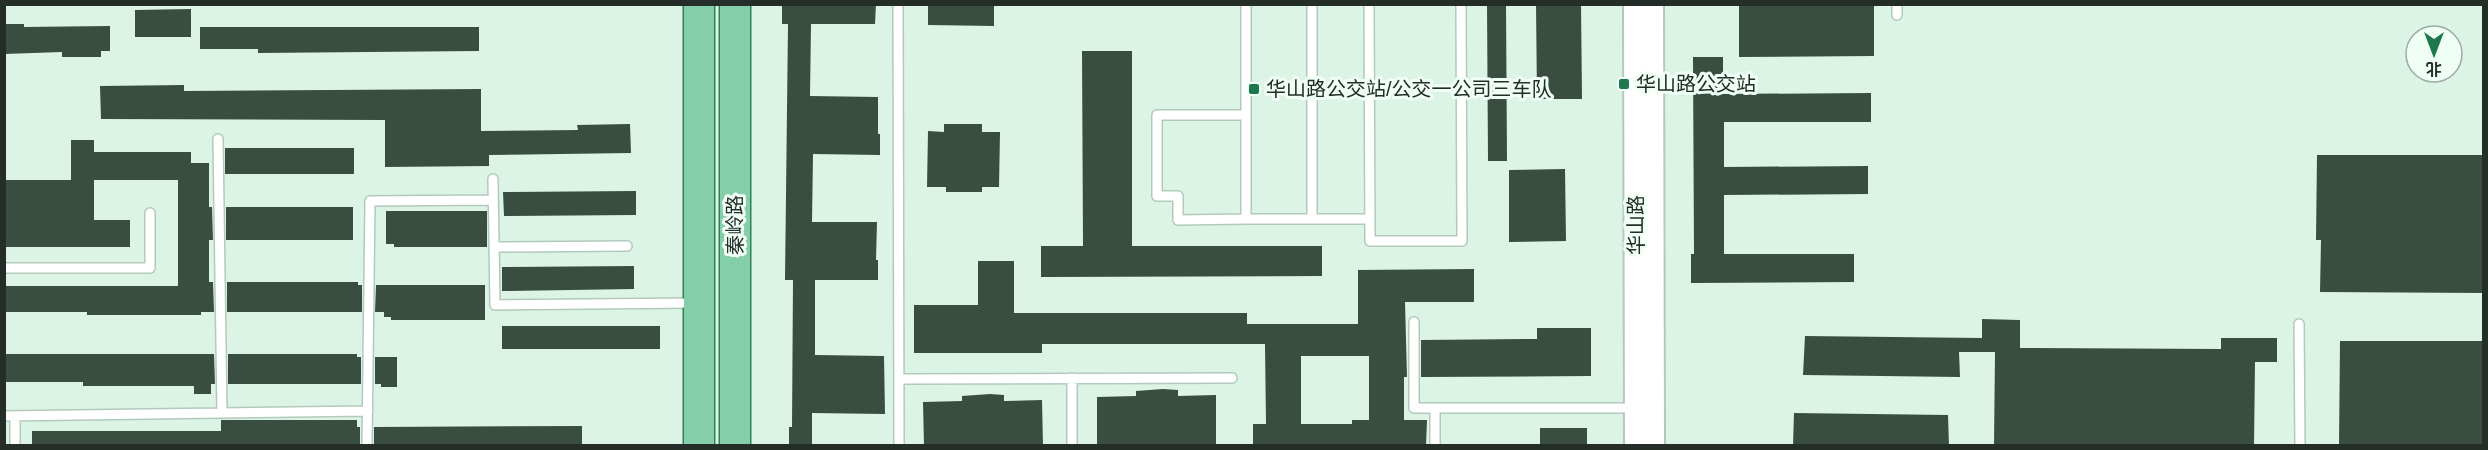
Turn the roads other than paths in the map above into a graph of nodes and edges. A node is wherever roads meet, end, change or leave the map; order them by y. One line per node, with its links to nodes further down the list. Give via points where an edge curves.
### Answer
1 (699, 4): 21 (main road, 秦岭路)
2 (735, 4): 36 (main road, 秦岭路)
3 (898, 4): 26 (lane)
4 (1246, 4): 10 (lane)
5 (1312, 4): 16 (lane)
6 (1369, 4): 17 (lane)
7 (1461, 4): 17 (lane, via 1462,241 1370,241)
8 (1635, 4): 28 (street, 华山路)
9 (1652, 4): 41 (street, 华山路)
10 (1246, 115): 15 (lane); 15 (lane, via 1157,115 1157,196 1178,196 1178,220)
11 (218, 139): 30 (lane)
12 (493, 179): 13 (lane)
13 (493, 200): 19 (lane); 29 (lane, via 370,201)
14 (150, 213): 20 (lane, via 150,268)
15 (1246, 219): 16 (lane)
16 (1312, 219): 17 (lane)
17 (1370, 219)
18 (627, 246): 19 (lane)
19 (494, 247): 21 (lane, via 495,305)
20 (4, 268)
21 (699, 303): 35 (main road, 秦岭路)
22 (1414, 322): 27 (lane, via 1414,408)
23 (2300, 324): 42 (lane)
24 (1072, 378): 25 (lane); 26 (lane); 38 (lane)
25 (1232, 378)
26 (899, 379): 37 (lane)
27 (1435, 408): 28 (lane); 39 (lane)
28 (1636, 408): 40 (street, 华山路)
29 (368, 411): 30 (lane); 34 (lane)
30 (222, 413): 32 (lane)
31 (4, 416): 32 (lane)
32 (15, 416): 33 (lane)
33 (15, 446)
34 (367, 446)
35 (699, 446)
36 (735, 446)
37 (899, 446)
38 (1072, 446)
39 (1435, 446)
40 (1636, 446)
41 (1653, 446)
42 (2300, 446)

